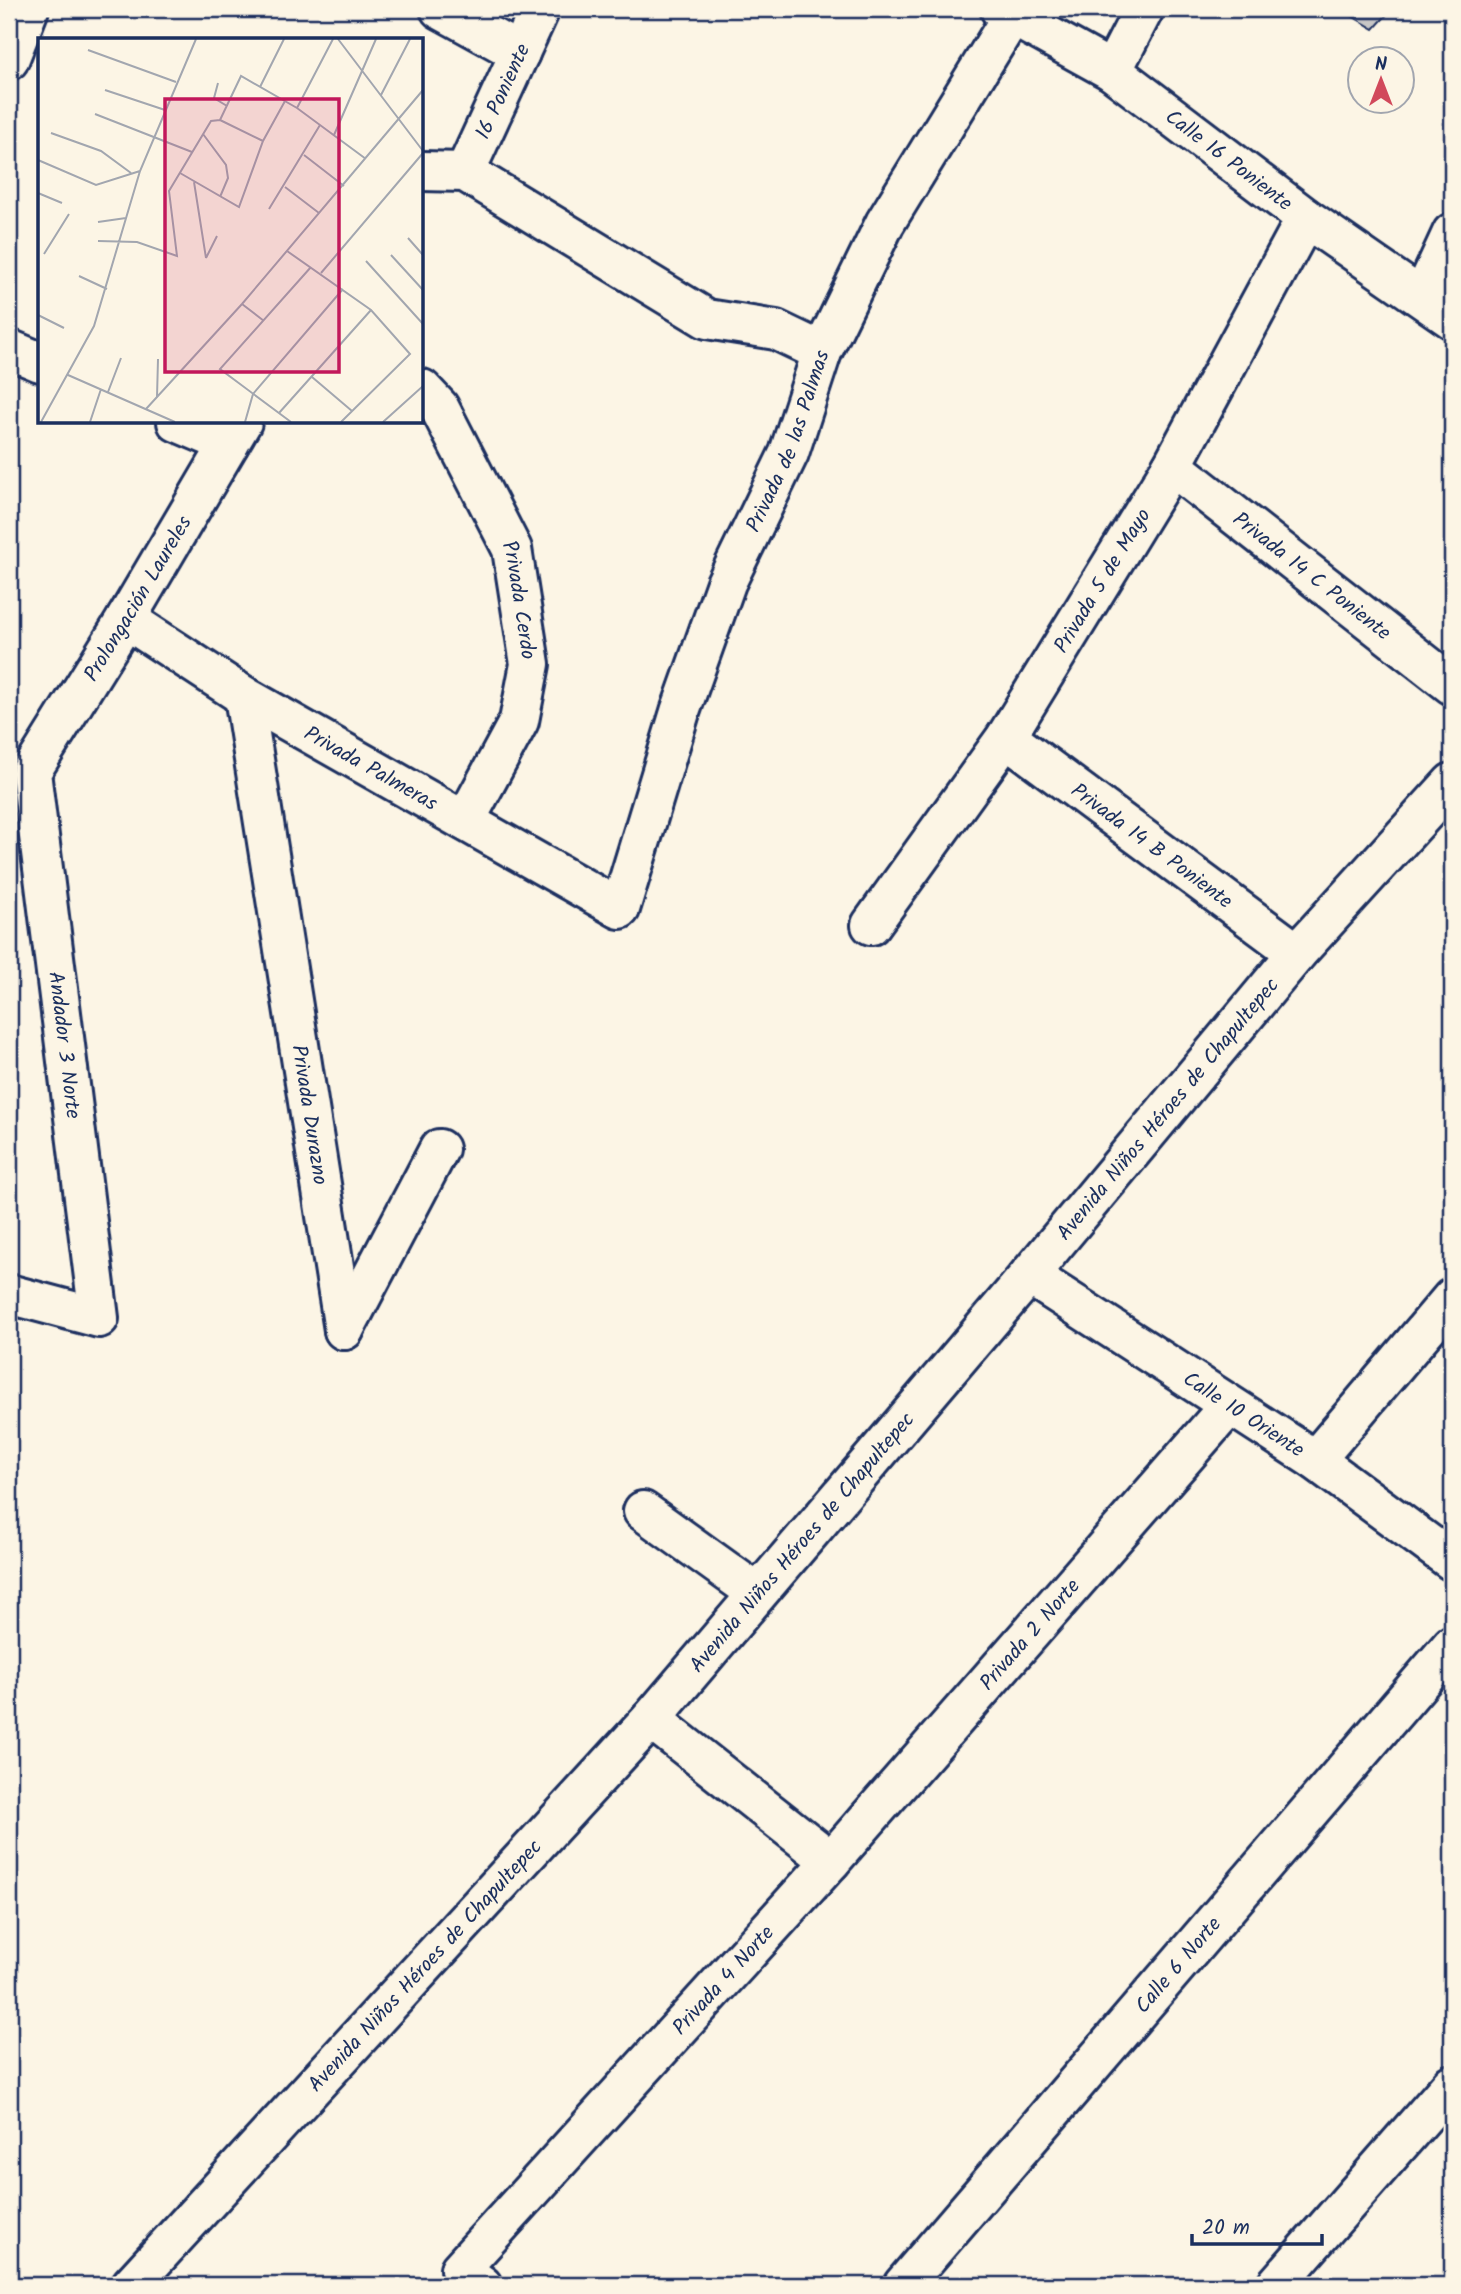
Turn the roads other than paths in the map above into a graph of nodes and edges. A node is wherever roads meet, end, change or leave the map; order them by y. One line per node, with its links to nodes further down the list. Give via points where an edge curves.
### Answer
1 (29, 9): 7 (street)
2 (440, 9): 6 (street)
3 (540, 9): 6 (street, 16 Poniente)
4 (1144, 9): 8 (street)
5 (1006, 12): 8 (street, Calle 16 Poniente); 15 (street, via 885,223)
6 (520, 53): 10 (street, 16 Poniente)
7 (9, 60)
8 (1112, 71): 11 (street, Calle 16 Poniente)
9 (424, 171): 10 (street)
10 (465, 172): 15 (street, Privada de las Palmas, via 707,319 776,330)
11 (1306, 218): 13 (street, Calle 16 Poniente); 20 (street, Privada 5 de Mayo)
12 (1452, 233): 13 (street)
13 (1438, 308)
14 (9, 349): 16 (street)
15 (822, 352): 28 (street, Privada de las Palmas, via 789,453 722,596 680,712)
16 (38, 361)
17 (424, 390): 27 (street, Privada Cerdo, via 439,407 512,549 530,664 519,721)
18 (188, 424): 19 (street)
19 (235, 433): 21 (street, Prolongación Laureles)
20 (1172, 466): 22 (street, Privada 14 C Poniente); 24 (street, Privada 5 de Mayo)
21 (126, 619): 23 (street, Privada Palmeras); 25 (street, Prolongación Laureles)
22 (1452, 685)
23 (244, 696): 27 (street, Privada Palmeras); 31 (street, Privada Durazno, via 344,1330)
24 (1006, 737): 29 (street, Privada 5 de Mayo); 30 (street, Privada 14 B Poniente)
25 (31, 772): 33 (street, Andador 3 Norte, via 99,1318)
26 (1452, 783): 30 (street, Avenida Niños Héroes de Chapultepec)
27 (465, 821): 28 (street, Privada Palmeras)
28 (620, 909)
29 (871, 925)
30 (1297, 953): 32 (street, Avenida Niños Héroes de Chapultepec)
31 (439, 1149)
32 (1029, 1275): 35 (street, Calle 10 Oriente); 39 (street, Avenida Niños Héroes de Chapultepec)
33 (9, 1294)
34 (1452, 1298): 36 (street)
35 (1229, 1406): 36 (street, Calle 10 Oriente); 42 (street, Privada 2 Norte)
36 (1315, 1460): 38 (street, Calle 10 Oriente)
37 (643, 1511): 39 (street)
38 (1452, 1561)
39 (757, 1593): 41 (street, Avenida Niños Héroes de Chapultepec)
40 (1452, 1645): 46 (street, Calle 6 Norte)
41 (651, 1719): 42 (street); 45 (street, Avenida Niños Héroes de Chapultepec)
42 (831, 1861): 44 (street, Privada 4 Norte)
43 (1452, 2084): 47 (street)
44 (471, 2277)
45 (131, 2285)
46 (903, 2285)
47 (1276, 2285)

